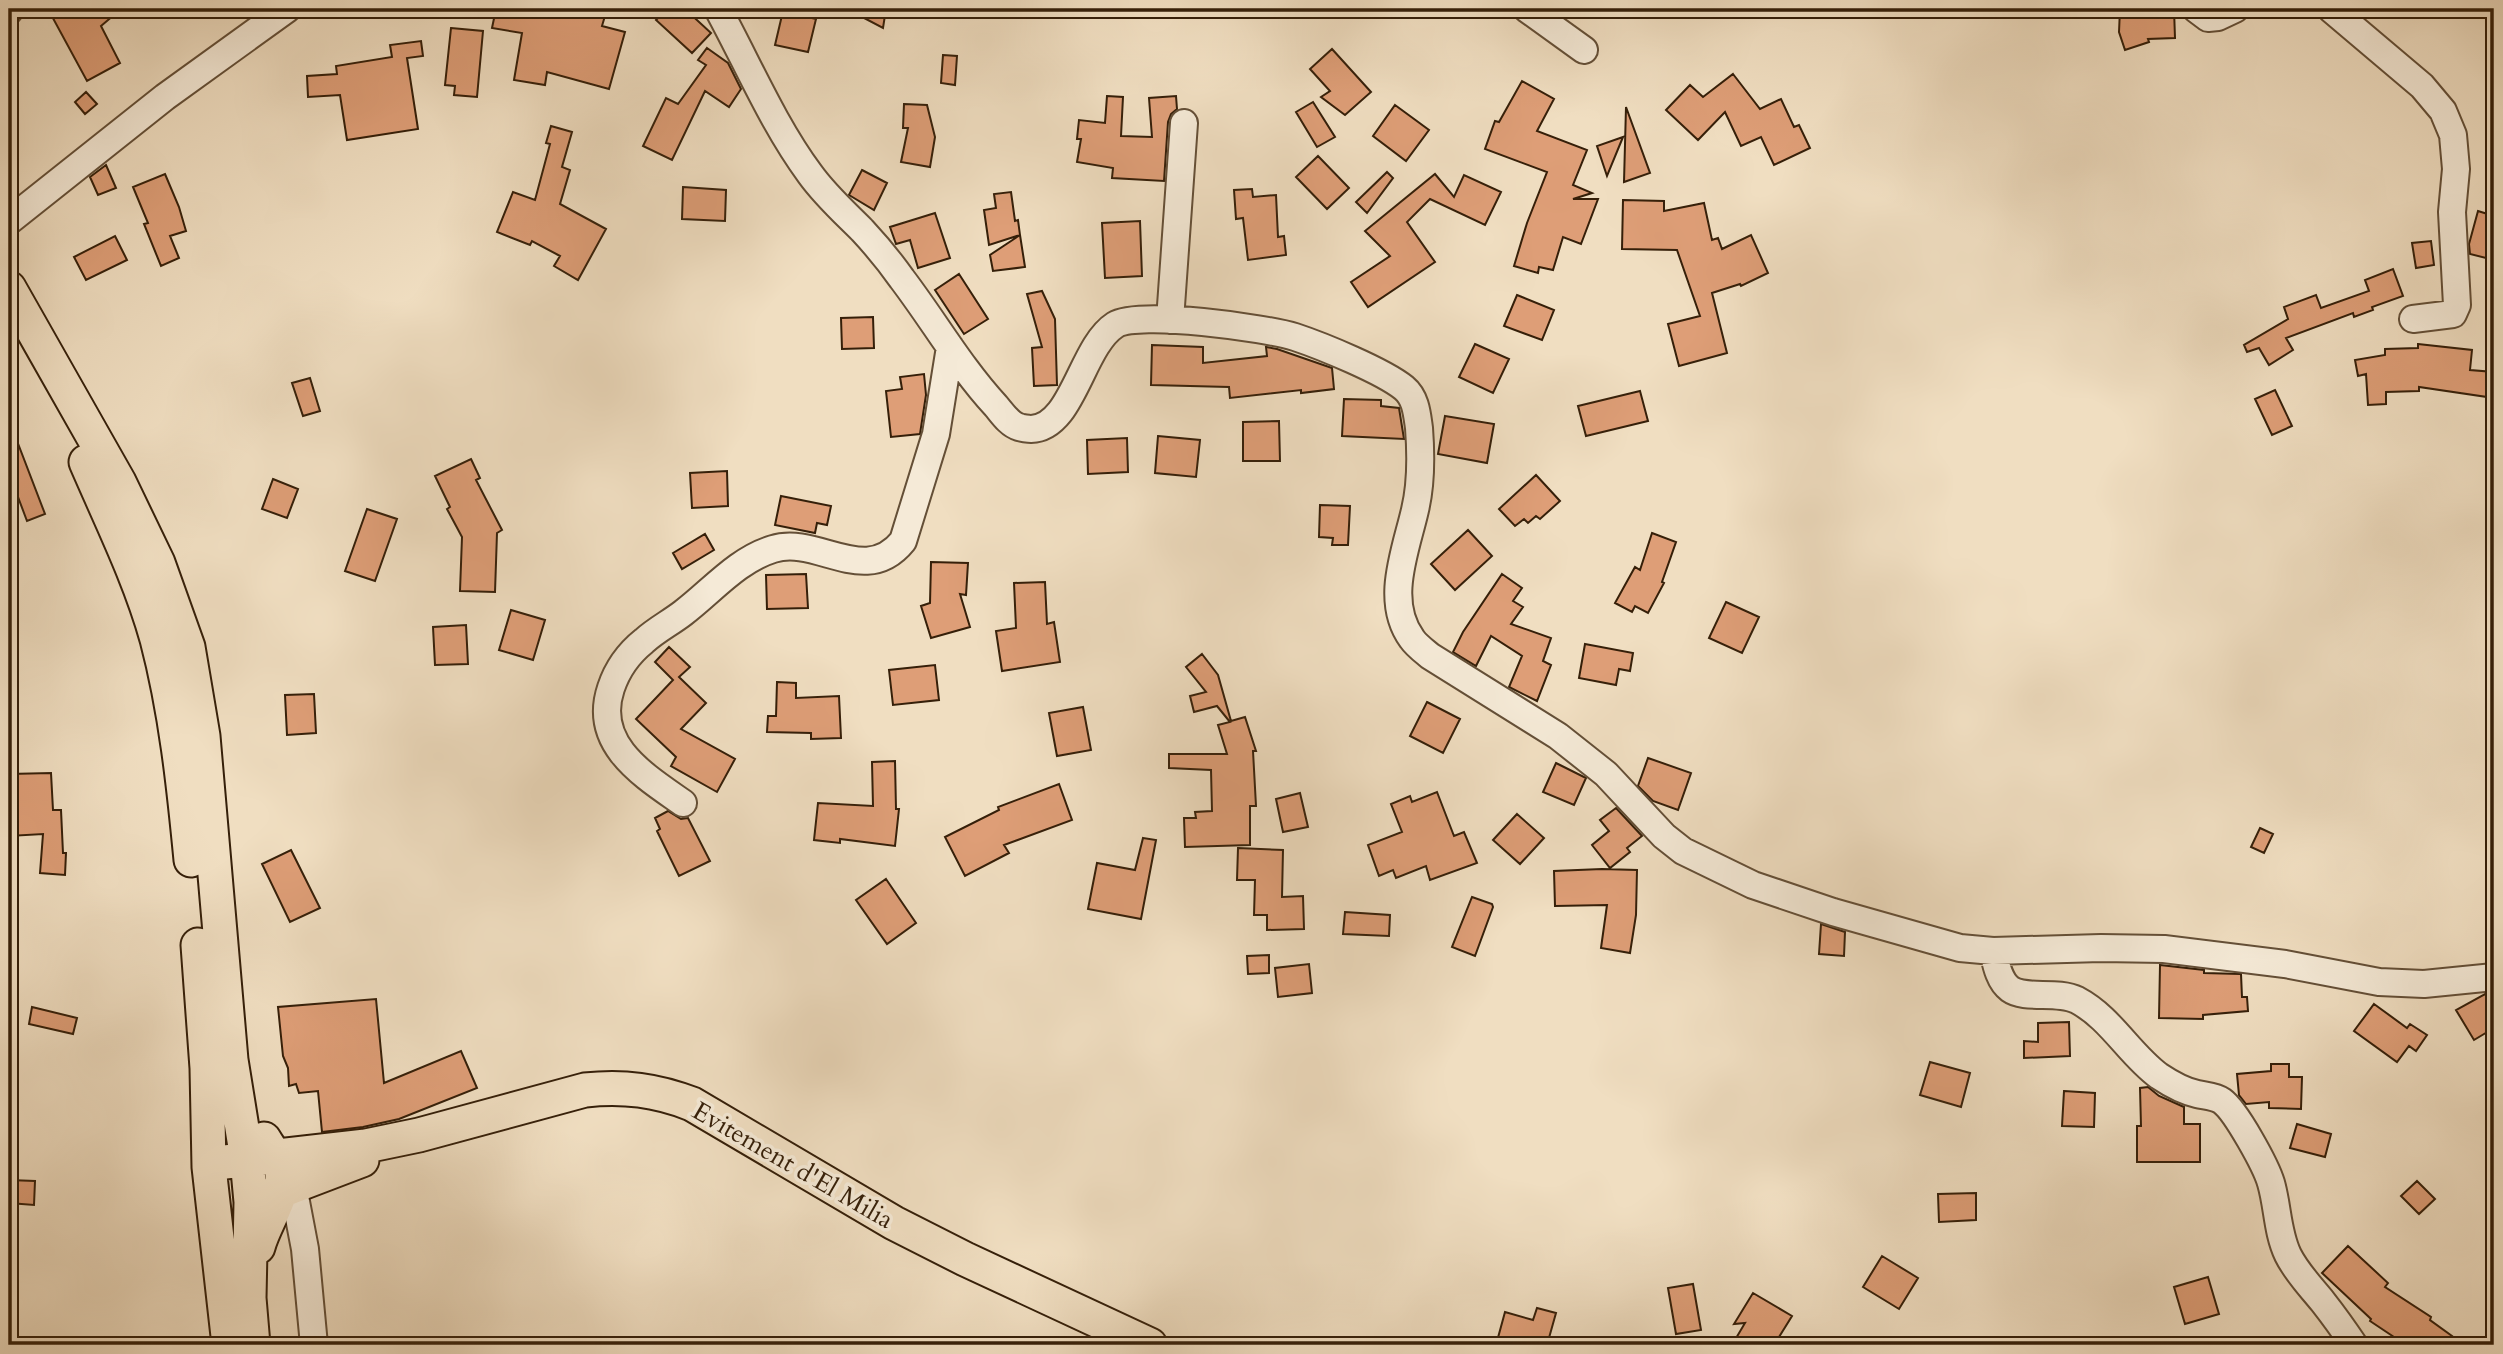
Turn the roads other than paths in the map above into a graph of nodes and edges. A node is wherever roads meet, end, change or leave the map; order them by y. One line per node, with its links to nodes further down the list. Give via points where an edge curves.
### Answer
1 (287, 9): 9 (street, via 165,97)
2 (718, 9): 14 (street, via 811,175 896,271)
3 (1527, 9): 7 (street)
4 (2196, 9): 5 (street, via 2207,19)
5 (2235, 9)
6 (2331, 9): 11 (street, via 2421,86 2442,111 2453,135 2456,305 2453,314)
7 (1584, 50)
8 (1184, 122): 12 (street)
9 (9, 221)
10 (9, 288): 13 (main road)
11 (2413, 319)
12 (1170, 320): 14 (street, via 1123,320 1111,327 1090,352 1062,410 1037,429 1011,423); 16 (street, via 1296,338 1407,390 1418,417 1420,447 1416,509 1399,583 1402,614 1412,639 1430,656 1558,736 1606,774 1674,844 1753,885 1833,912 1960,947)
13 (26, 321): 19 (main road, via 119,482 158,563 188,647 203,736 231,1060); 20 (main road, via 143,596 164,673 187,818)
14 (950, 347): 15 (street, via 936,434 897,549 880,558 852,561 805,547 762,553 646,639 616,674 607,702 610,734 629,760)
15 (683, 803)
16 (1993, 951): 17 (street, via 2164,949 2285,964 2379,982 2424,984); 29 (street, via 2002,980 2011,990 2077,1000 2104,1020 2157,1074 2176,1087 2225,1103 2270,1180 2288,1256)
17 (2494, 977)
18 (419, 1135): 19 (main road, Evitement d'El Milia); 21 (main road, Evitement d'El Milia); 28 (main road, Evitement d'El Milia, via 585,1090 626,1088 666,1094 692,1104 894,1223)
19 (261, 1158): 20 (main road, Evitement d'El Milia); 21 (main road, via 283,1176); 22 (main road)
20 (209, 1167): 23 (main road)
21 (288, 1188): 22 (main road, Evitement d'El Milia); 24 (main road, via 264,1226); 27 (street, via 305,1249)
22 (251, 1202): 23 (main road, Evitement d'El Milia, via 231,1207); 24 (main road)
23 (212, 1204): 25 (main road)
24 (249, 1298): 26 (main road)
25 (229, 1345)
26 (253, 1345)
27 (314, 1345)
28 (1150, 1345)
29 (2354, 1345)

